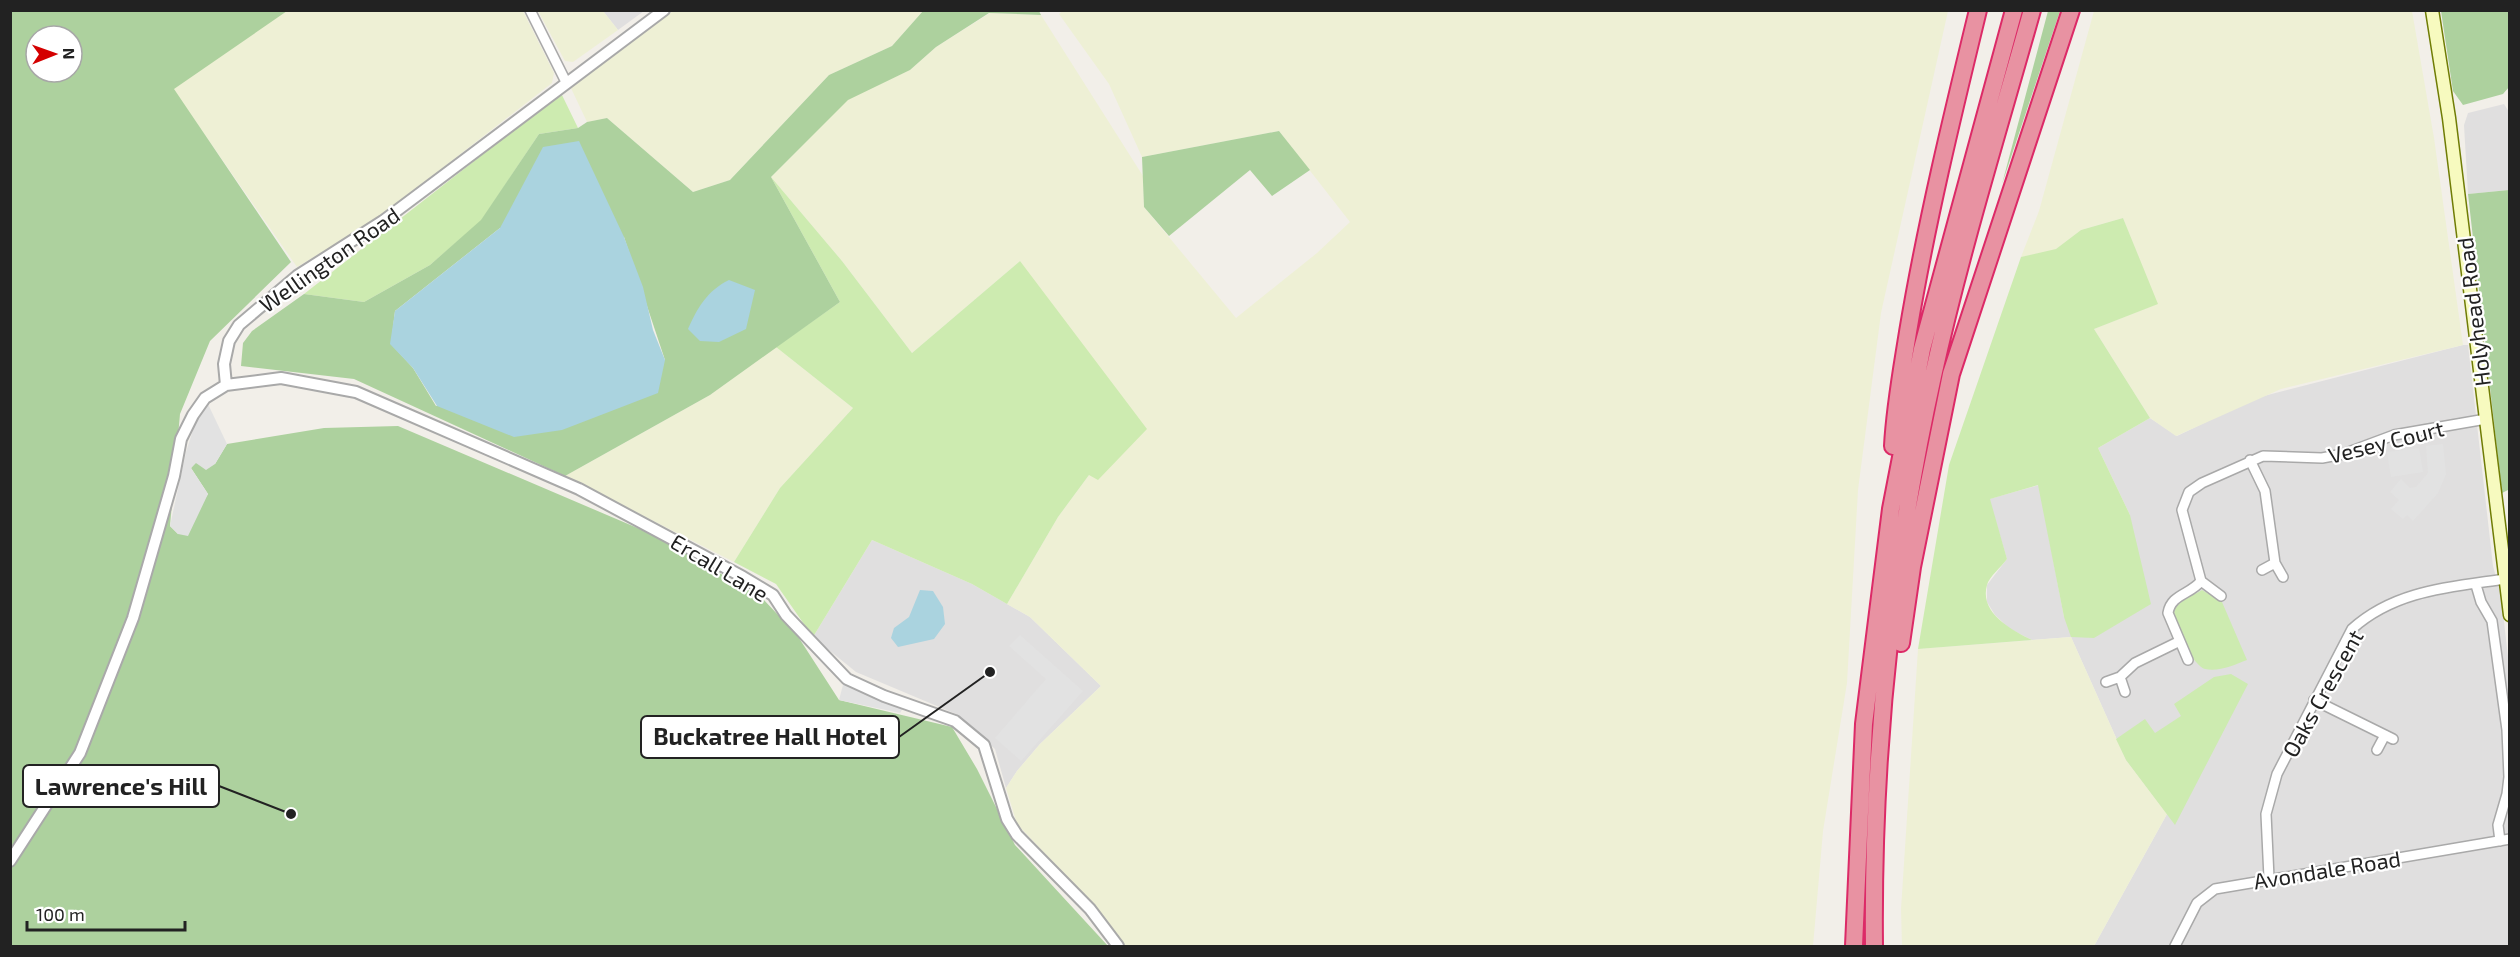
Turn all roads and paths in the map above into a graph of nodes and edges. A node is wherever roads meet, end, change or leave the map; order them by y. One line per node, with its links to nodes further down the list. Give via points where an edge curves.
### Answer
1 (530, 10): 8 (street)
2 (664, 10): 8 (street, Wellington Road)
3 (1978, 10): 12 (highway, via 1917,275 1894,420)
4 (2014, 10): 12 (highway, via 1922,349)
5 (2032, 10): 28 (highway, via 1933,376 1896,591)
6 (2071, 10): 28 (highway, via 1951,374 1912,567)
7 (2432, 10): 10 (main road, Holyhead Road, via 2450,118)
8 (566, 82): 9 (street, Wellington Road, via 383,221 297,276 239,325 229,341 224,364)
9 (226, 385): 30 (street, via 205,399 181,439 133,618 80,753); 32 (street, Ercall Lane, via 281,378 356,392 579,489 773,595 786,615 847,679 955,721 984,745 1007,819 1017,835 1090,909)
10 (2486, 419): 11 (street, Vesey Court, via 2394,435 2322,458 2283,455); 15 (main road, Holyhead Road)
11 (2250, 460): 13 (street, via 2265,491); 17 (street, Vesey Court, via 2202,483 2189,492 2184,502 2183,517)
12 (1891, 509): 33 (highway, via 1864,724)
13 (2275, 563): 14 (street); 16 (street)
14 (2262, 570)
15 (2506, 571): 18 (street, Oaks Crescent); 20 (main road, Holyhead Road)
16 (2283, 577)
17 (2201, 581): 19 (street); 21 (street, via 2176,597 2169,607 2168,619)
18 (2476, 585): 26 (street, Oaks Crescent, via 2401,598 2366,616 2352,629); 29 (street, via 2492,621 2507,730 2509,777 2498,825)
19 (2221, 596)
20 (2510, 615)
21 (2178, 642): 22 (street); 23 (street, via 2135,663)
22 (2188, 660)
23 (2120, 677): 24 (street); 25 (street)
24 (2106, 682)
25 (2125, 693)
26 (2314, 700): 27 (street, via 2389,737); 31 (street, Oaks Crescent, via 2277,774 2269,800 2265,845)
27 (2377, 750)
28 (1879, 764): 34 (highway)
29 (2505, 840): 31 (street, Avondale Road)
30 (10, 861)
31 (2268, 878): 35 (street, Avondale Road, via 2215,889 2197,903)
32 (1118, 946)
33 (1854, 946)
34 (1874, 946)
35 (2175, 946)

